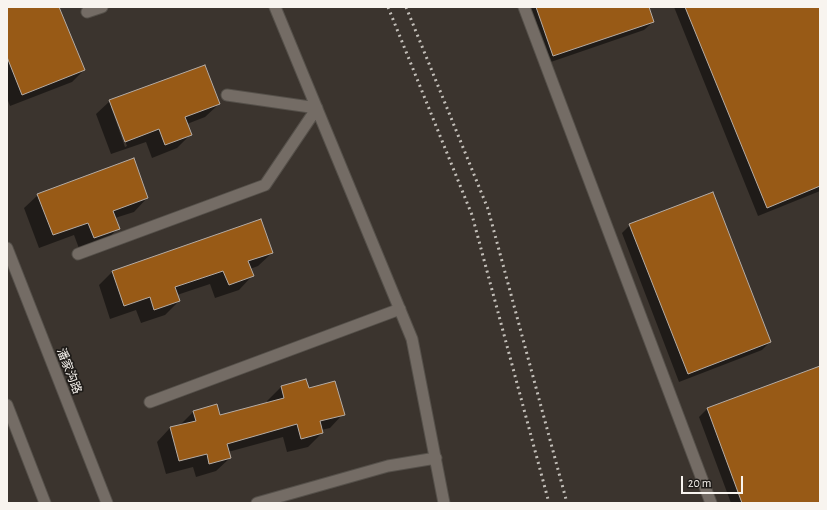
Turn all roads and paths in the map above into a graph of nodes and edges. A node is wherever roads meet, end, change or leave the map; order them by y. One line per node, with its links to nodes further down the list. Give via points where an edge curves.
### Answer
1 (102, 7): 4 (street)
2 (275, 7): 6 (street)
3 (524, 7): 17 (street)
4 (87, 12)
5 (227, 95): 6 (street)
6 (317, 108): 8 (street, via 265,185); 9 (street)
7 (7, 248): 14 (street, 潘家沟路)
8 (78, 254)
9 (400, 309): 10 (street); 12 (street, via 412,339)
10 (150, 402)
11 (7, 405): 13 (street)
12 (436, 458): 15 (street, via 388,466); 16 (street)
13 (45, 503)
14 (107, 503)
15 (257, 503)
16 (444, 503)
17 (711, 503)

